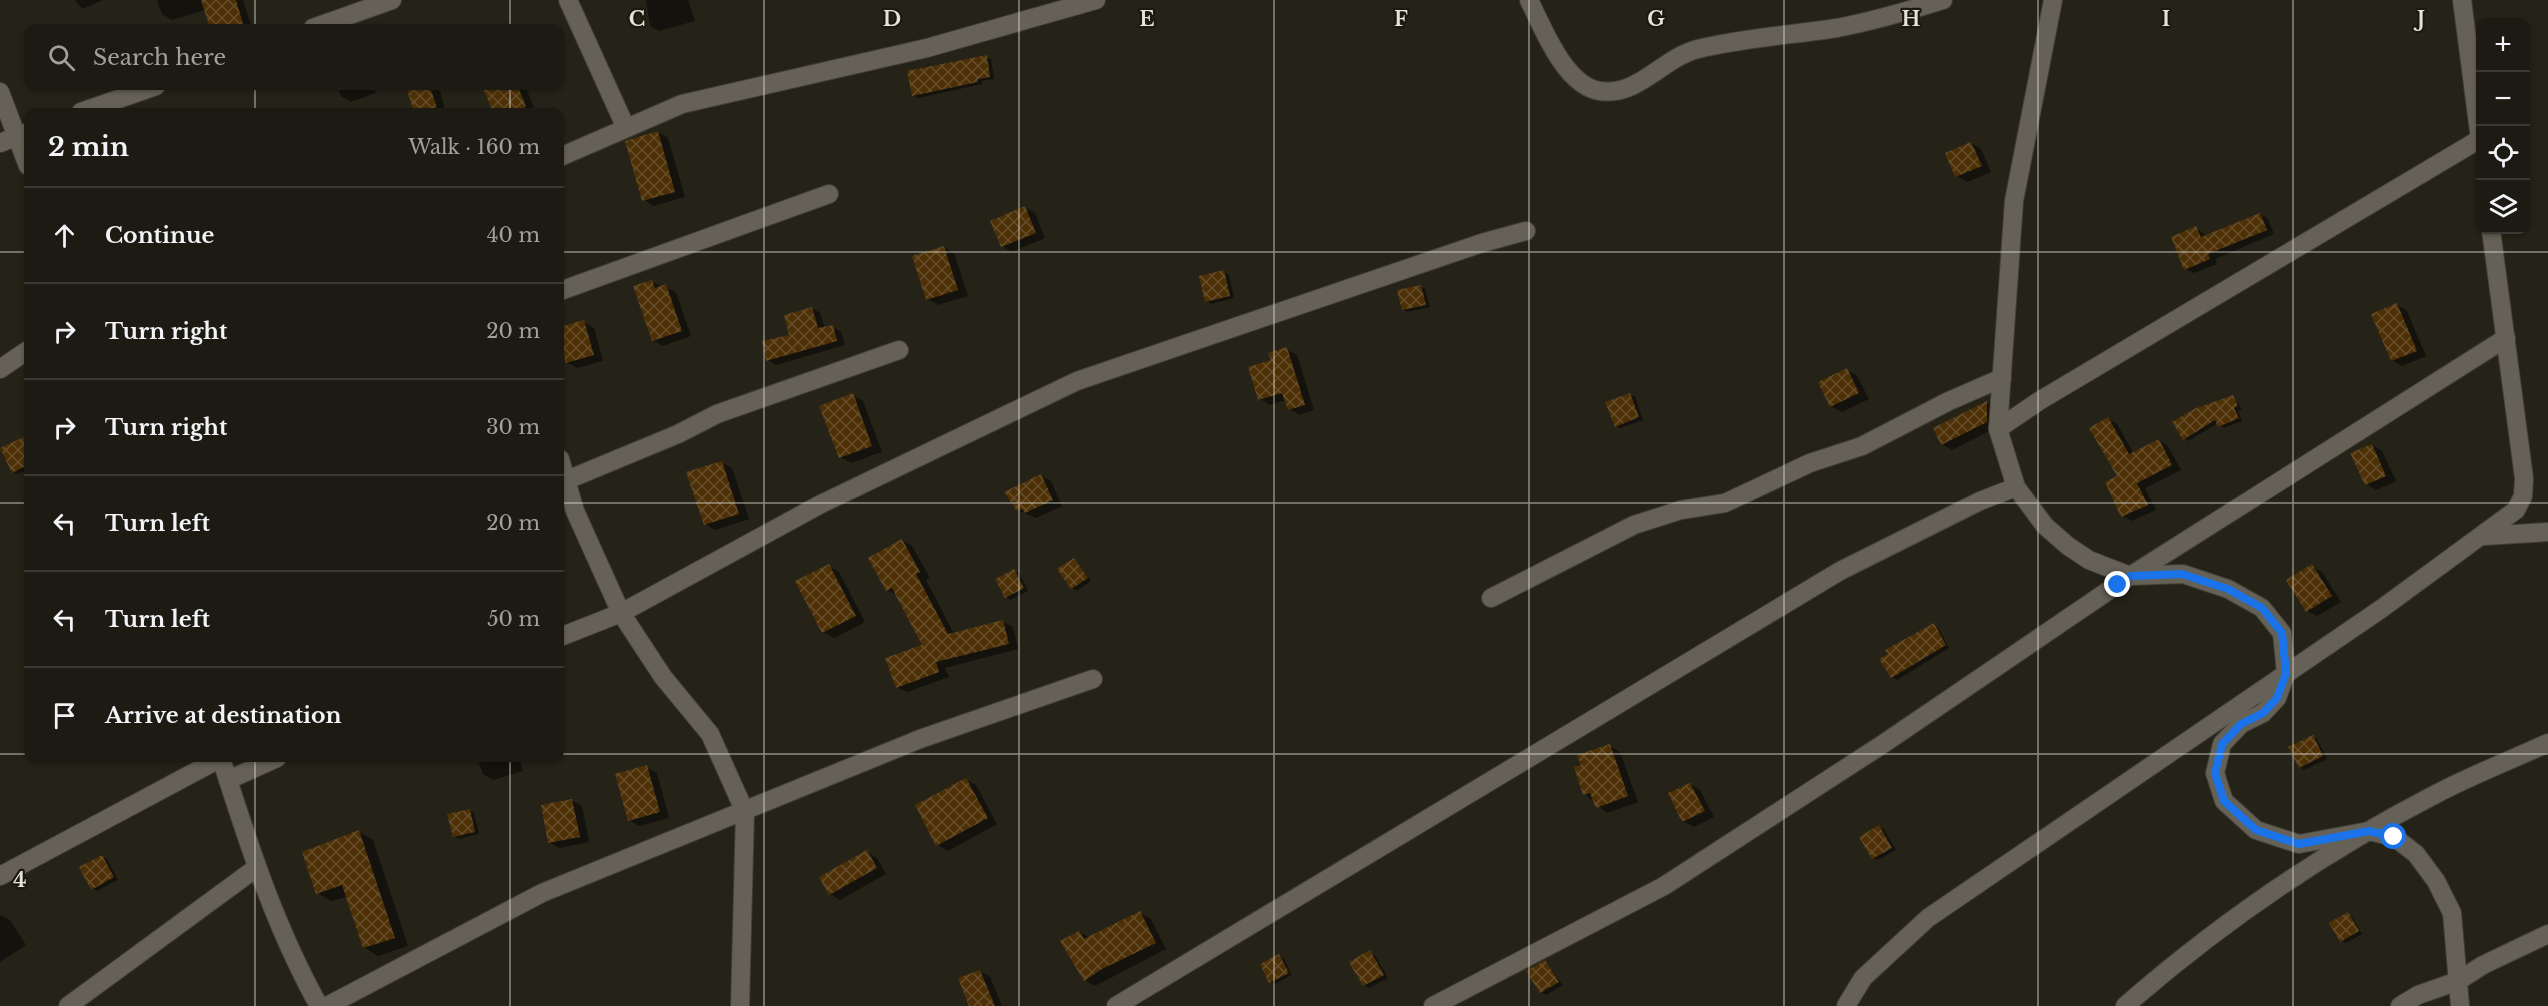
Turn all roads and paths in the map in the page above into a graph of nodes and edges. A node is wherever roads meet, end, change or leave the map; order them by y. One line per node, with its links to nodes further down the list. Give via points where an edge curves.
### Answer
1 (392, 0): 8 (street)
2 (568, 0): 13 (street)
3 (1096, 0): 13 (street, via 927,48 682,104)
4 (1529, 0): 5 (street, via 1555,52 1575,78 1598,91 1625,91 1661,66 1696,49 1882,19)
5 (1943, 0)
6 (2053, 0): 26 (street, via 2014,201)
7 (2462, 0): 12 (street)
8 (324, 24)
9 (144, 90): 11 (street)
10 (0, 92): 14 (street)
11 (93, 108)
12 (2478, 126)
13 (626, 128): 17 (street)
14 (23, 134): 16 (street)
15 (2476, 141): 27 (street)
16 (0, 142)
17 (564, 155)
18 (829, 194): 21 (street)
19 (1526, 231): 35 (street, via 1077,381 821,504)
20 (2492, 234): 22 (street)
21 (564, 290)
22 (2506, 338): 32 (street, via 2523,496 2516,510); 33 (street)
23 (899, 350): 29 (street, via 717,414)
24 (24, 353): 25 (street)
25 (0, 369)
26 (2002, 378): 27 (street); 34 (street, via 1862,446 1810,463 1725,503 1681,510 1634,525)
27 (1998, 429): 30 (street)
28 (564, 471): 29 (street)
29 (567, 480): 35 (street, via 575,511)
30 (2016, 488): 33 (street, via 2045,526 2067,546 2089,561); 54 (street, via 1980,501 1840,571)
31 (2548, 532): 32 (street)
32 (2483, 536): 37 (street)
33 (2130, 576): 37 (street, via 2182,574 2228,589 2262,608 2282,633); 55 (street, via 1883,744 1664,886)
34 (1491, 598)
35 (621, 613): 36 (street); 44 (street, via 663,677 710,734)
36 (564, 635)
37 (2286, 673): 45 (street, via 2277,698 2263,713 2241,724 2222,744 2215,773 2224,801 2256,830 2299,844); 56 (street, via 1928,918 1863,978)
38 (1093, 679): 44 (street, via 920,739)
39 (2548, 743): 45 (street, via 2437,793)
40 (214, 762): 47 (street)
41 (222, 762): 43 (street)
42 (268, 762): 43 (street)
43 (228, 780): 46 (street)
44 (745, 812): 52 (street, via 543,893); 53 (street)
45 (2369, 831): 49 (street, via 2394,837 2416,854 2436,881 2452,913); 57 (street, via 2315,862)
46 (255, 868): 50 (street); 51 (street, via 294,961)
47 (0, 876)
48 (2548, 934): 49 (street)
49 (2458, 981): 58 (street); 59 (street)
50 (68, 1006)
51 (319, 1006)
52 (327, 1006)
53 (740, 1006)
54 (1116, 1006)
55 (1433, 1006)
56 (1846, 1006)
57 (2125, 1006)
58 (2400, 1006)
59 (2460, 1006)

